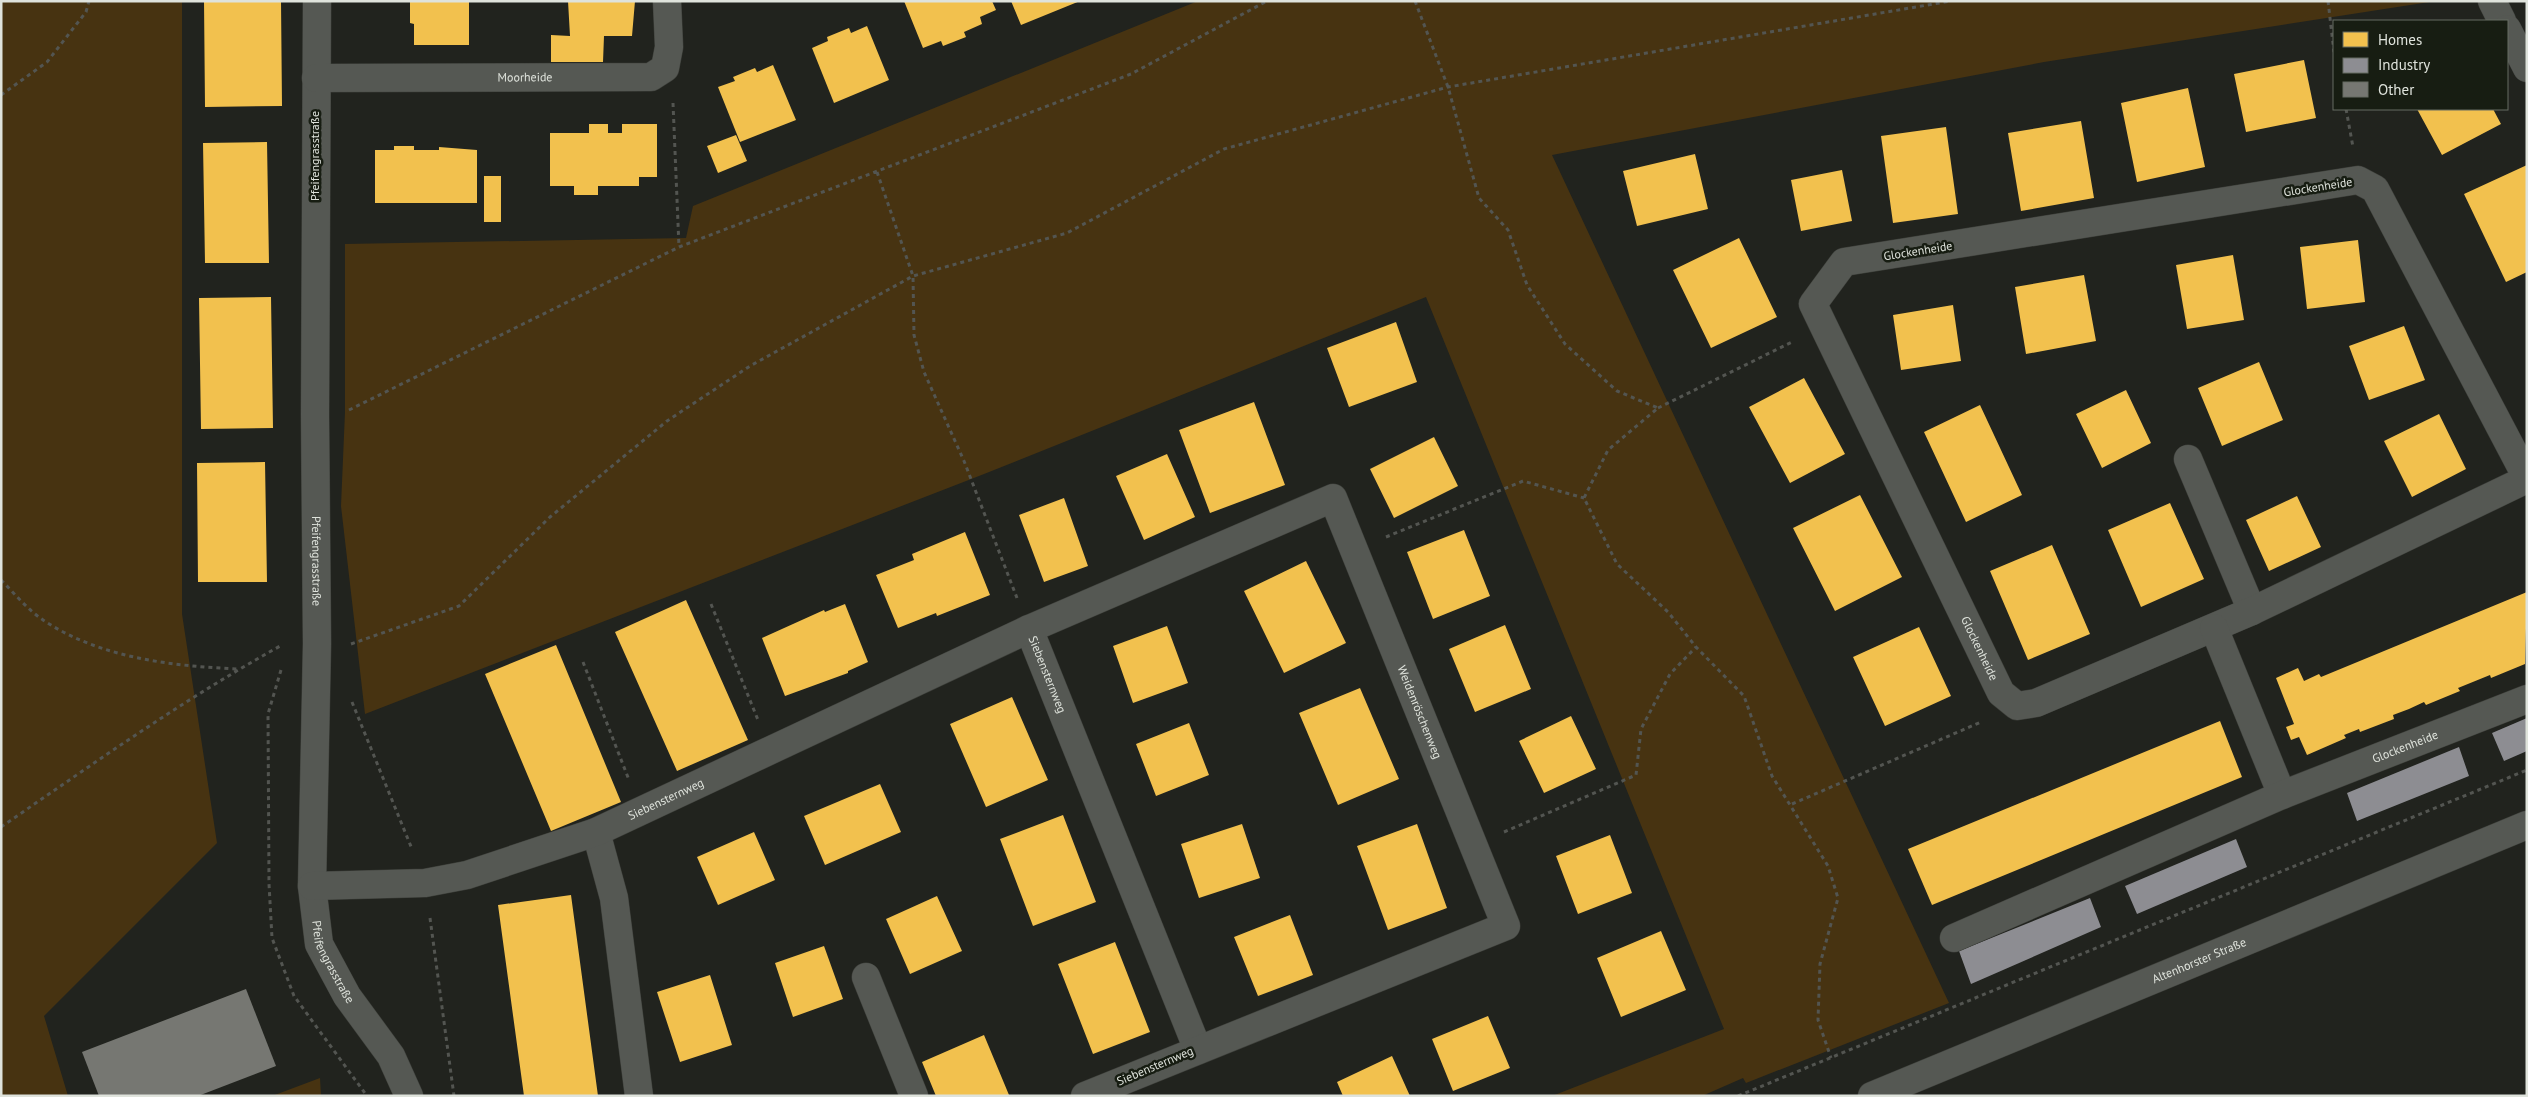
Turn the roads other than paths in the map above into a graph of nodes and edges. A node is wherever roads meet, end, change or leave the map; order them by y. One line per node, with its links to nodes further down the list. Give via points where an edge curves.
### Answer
1 (316, 1): 7 (street, Pfeifengrasstraße)
2 (668, 1): 7 (street, Moorheide, via 669,48 665,68 651,77)
3 (2492, 1): 4 (street)
4 (2502, 20)
5 (2508, 32): 6 (street)
6 (2527, 68)
7 (316, 78): 17 (street, Pfeifengrasstraße, via 317,644)
8 (2188, 459): 10 (street)
9 (2527, 479): 10 (street, Glockenheide); 11 (street, Glockenheide, via 2375,189 2358,180 1844,262 1813,304 2001,693 2017,706 2036,703)
10 (2252, 611): 11 (street, Glockenheide)
11 (2214, 628): 14 (street)
12 (1029, 629): 16 (street, Siebensternweg); 20 (street, Siebensternweg); 20 (street, Weidenröschenweg, via 1334,498 1506,926)
13 (2527, 699): 14 (street, Glockenheide)
14 (2282, 795): 18 (street, Glockenheide)
15 (2527, 825): 25 (street, Altenhorster Straße)
16 (596, 832): 17 (street, Siebensternweg, via 467,876 426,884); 22 (street, via 614,898)
17 (312, 886): 21 (street, Pfeifengrasstraße, via 319,944 347,996 391,1056)
18 (1954, 938)
19 (866, 977): 23 (street)
20 (1198, 1050): 24 (street, Siebensternweg)
21 (409, 1096)
22 (639, 1096)
23 (914, 1096)
24 (1085, 1096)
25 (1872, 1096)

